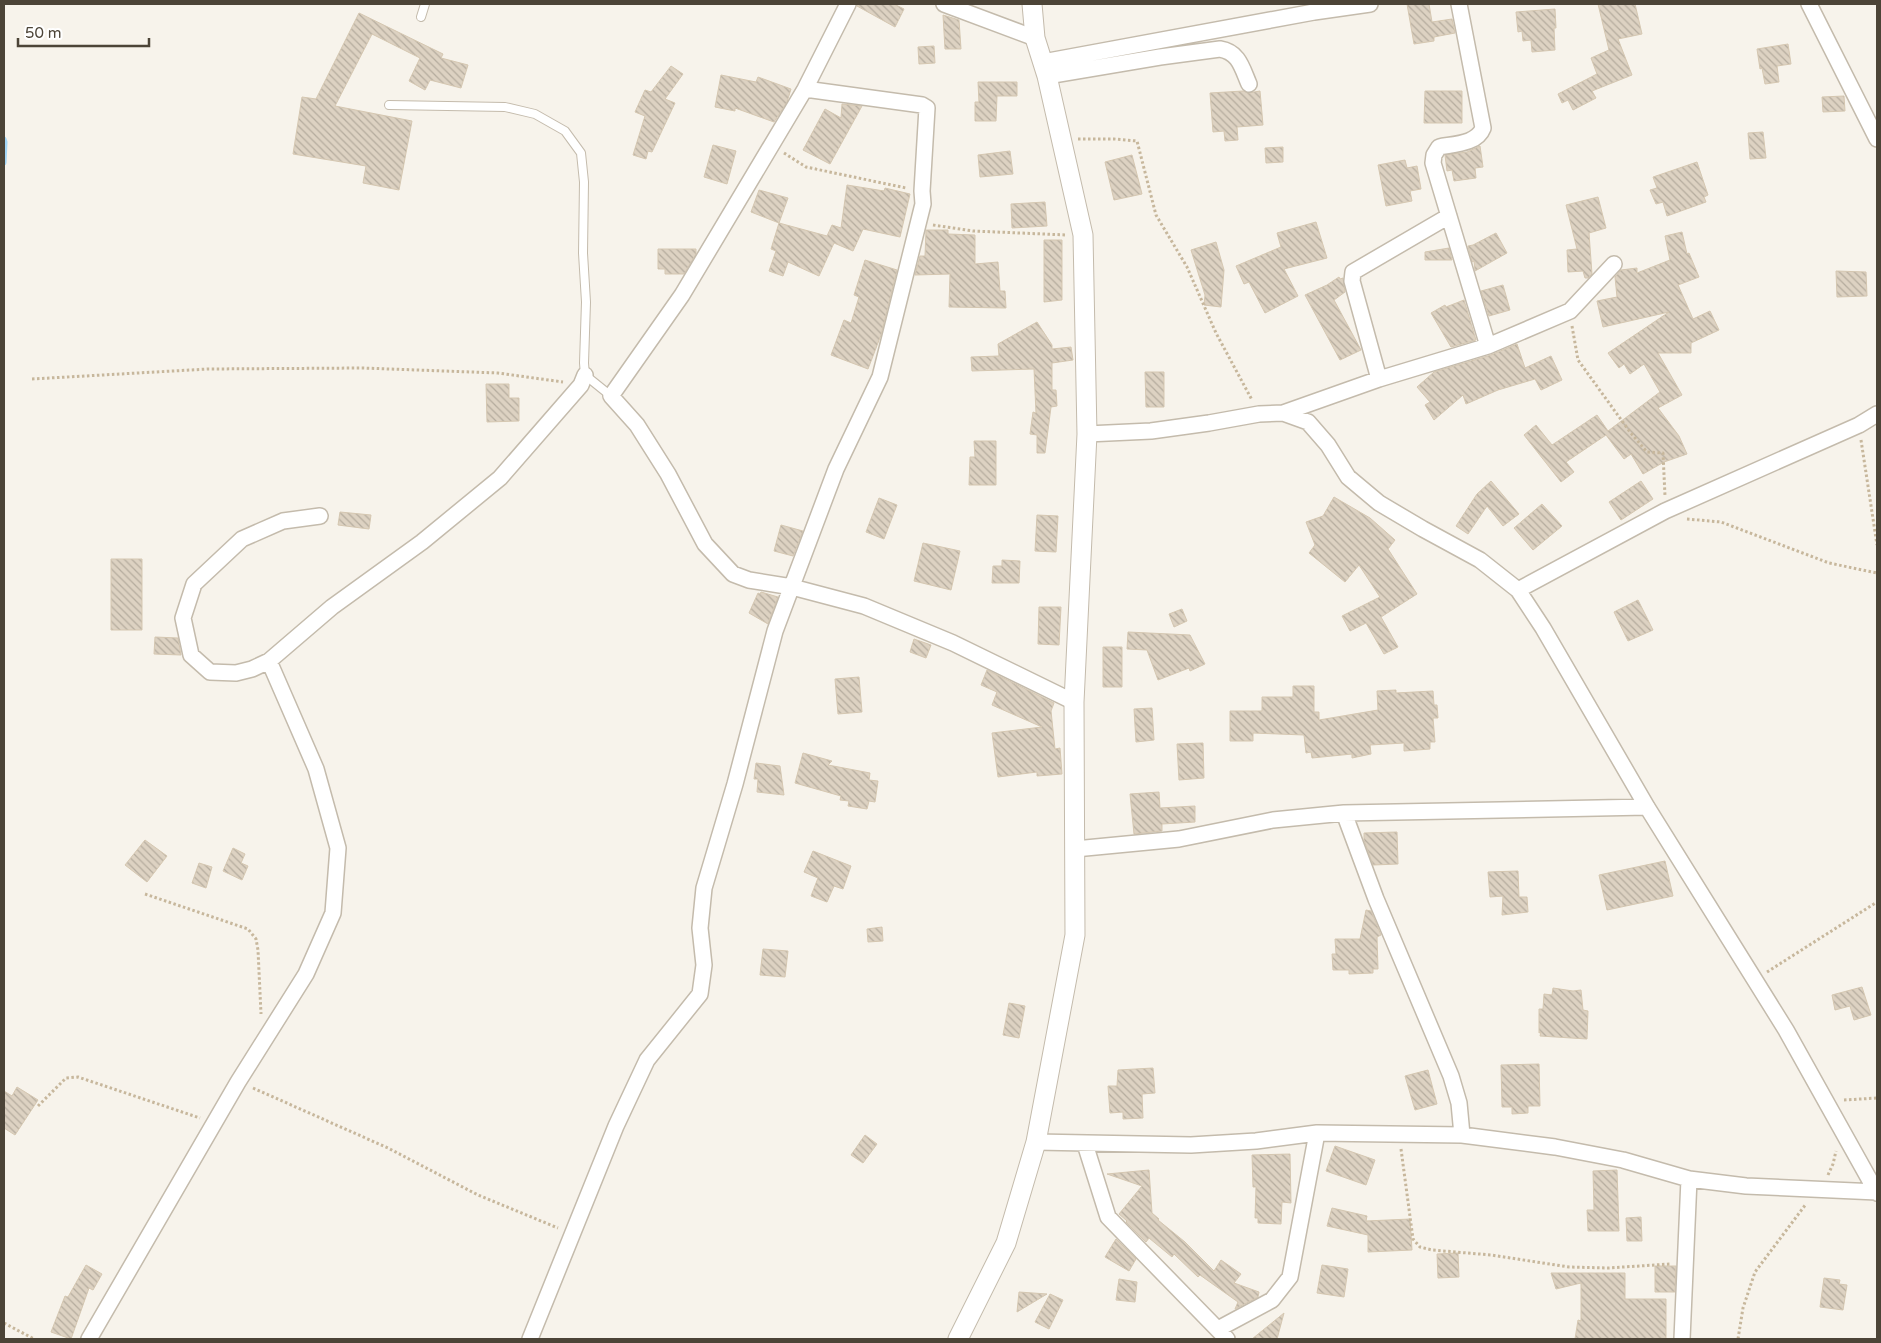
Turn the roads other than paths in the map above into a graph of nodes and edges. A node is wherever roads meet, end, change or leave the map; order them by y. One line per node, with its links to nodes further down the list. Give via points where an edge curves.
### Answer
1 (425, 4): 8 (lane)
2 (848, 4): 12 (street)
3 (944, 4): 9 (street)
4 (1032, 4): 9 (street)
5 (1370, 4): 10 (street, via 1314,12)
6 (1459, 4): 15 (street, via 1483,128 1481,135 1474,140 1439,147 1434,155)
7 (1809, 4): 14 (street)
8 (422, 17)
9 (1035, 38): 10 (street)
10 (1045, 69): 11 (street, via 1220,49 1229,51 1237,59); 23 (street, via 1083,236)
11 (1249, 84)
12 (805, 89): 20 (street, via 682,295); 25 (street, via 927,108 923,204 880,377 836,469)
13 (389, 105): 18 (lane, via 505,107 535,114 565,131 581,153 586,302)
14 (1877, 139)
15 (1449, 216): 17 (street); 19 (street, via 1353,272 1352,281)
16 (1614, 264): 17 (street, via 1570,311)
17 (1488, 346): 19 (street)
18 (583, 380): 20 (lane); 27 (street, via 500,478 422,542 332,607)
19 (1379, 380): 21 (street)
20 (611, 396): 25 (street, via 637,424 705,544 733,574)
21 (1283, 413): 23 (street, via 1151,431); 26 (street, via 1308,422 1328,445 1348,477 1379,502 1480,560)
22 (1877, 414): 26 (street, via 1859,425 1665,511)
23 (1087, 434): 28 (street)
24 (320, 516): 27 (street, via 283,521 242,539 194,584 183,618 192,655 210,672 236,673)
25 (792, 587): 28 (street, via 873,609 953,642); 40 (street, via 775,631 704,888 700,928 704,965 700,994 647,1060 616,1126)
26 (1518, 590): 29 (street)
27 (269, 661): 39 (street, via 316,770 338,848 334,912 306,974 238,1082)
28 (1074, 702): 31 (street)
29 (1647, 807): 30 (street); 37 (street, via 1755,979)
30 (1344, 813): 31 (street, via 1273,820 1179,839); 33 (street, via 1383,917 1451,1076)
31 (1075, 850): 34 (street, via 1075,935)
32 (1317, 1133): 33 (street); 35 (street, via 1191,1145); 38 (street, via 1290,1277 1272,1300)
33 (1462, 1135): 36 (street, via 1623,1160)
34 (1036, 1142): 35 (street); 41 (street, via 1006,1243)
35 (1085, 1144): 38 (street, via 1108,1217)
36 (1689, 1179): 37 (street, via 1746,1186); 42 (street)
37 (1877, 1192)
38 (1222, 1334)
39 (90, 1339)
40 (530, 1339)
41 (958, 1339)
42 (1682, 1339)

